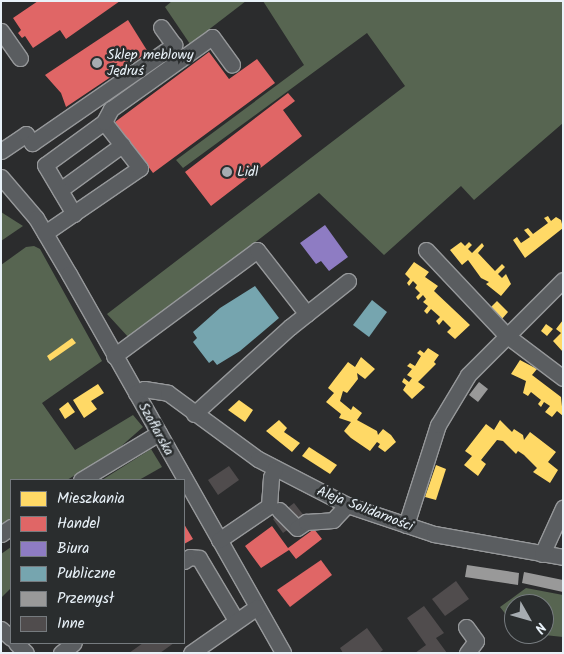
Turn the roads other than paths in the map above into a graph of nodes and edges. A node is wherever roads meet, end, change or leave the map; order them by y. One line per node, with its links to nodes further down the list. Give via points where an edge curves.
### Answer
1 (161, 26): 7 (street, via 174,45 32,143 26,134)
2 (1, 31): 3 (street)
3 (20, 58)
4 (232, 65): 5 (street, via 212,37 111,108)
5 (104, 122): 6 (street); 9 (street, via 45,165)
6 (122, 145): 9 (street); 12 (street, via 140,168)
7 (1, 151)
8 (1, 177): 11 (street, Szaflarska)
9 (60, 190): 12 (street)
10 (1, 196): 11 (street)
11 (26, 207): 13 (street, Szaflarska)
12 (74, 214): 13 (street)
13 (45, 233): 19 (street, Szaflarska)
14 (426, 250): 18 (street)
15 (563, 280): 18 (street)
16 (348, 281): 17 (street)
17 (307, 314): 19 (street, via 257,250); 22 (street)
18 (506, 335): 20 (street); 29 (street, via 468,375 438,425)
19 (114, 356): 21 (street, Szaflarska)
20 (563, 378)
21 (136, 393): 22 (street, Aleja Solidarności, via 144,389 168,393); 23 (street, Szaflarska)
22 (194, 414): 24 (street, Aleja Solidarności)
23 (159, 433): 25 (street); 30 (street, Szaflarska)
24 (275, 469): 26 (street, Aleja Solidarności); 27 (street, via 271,477)
25 (83, 479)
26 (347, 505): 27 (street, via 333,520 300,526 287,504); 29 (street, Aleja Solidarności)
27 (274, 508): 30 (street)
28 (563, 508): 31 (street)
29 (406, 525): 31 (street, Aleja Solidarności)
30 (220, 540): 34 (street, Szaflarska)
31 (542, 554): 32 (street, Aleja Solidarności)
32 (563, 558)
33 (185, 560): 35 (street, via 199,558)
34 (257, 607): 35 (street); 44 (street, Szaflarska)
35 (236, 620): 43 (street)
36 (466, 627): 45 (street, via 476,641)
37 (1, 628): 38 (street)
38 (10, 637)
39 (17, 644): 41 (street)
40 (73, 644): 42 (street)
41 (26, 653)
42 (61, 653)
43 (191, 653)
44 (283, 653)
45 (467, 653)

